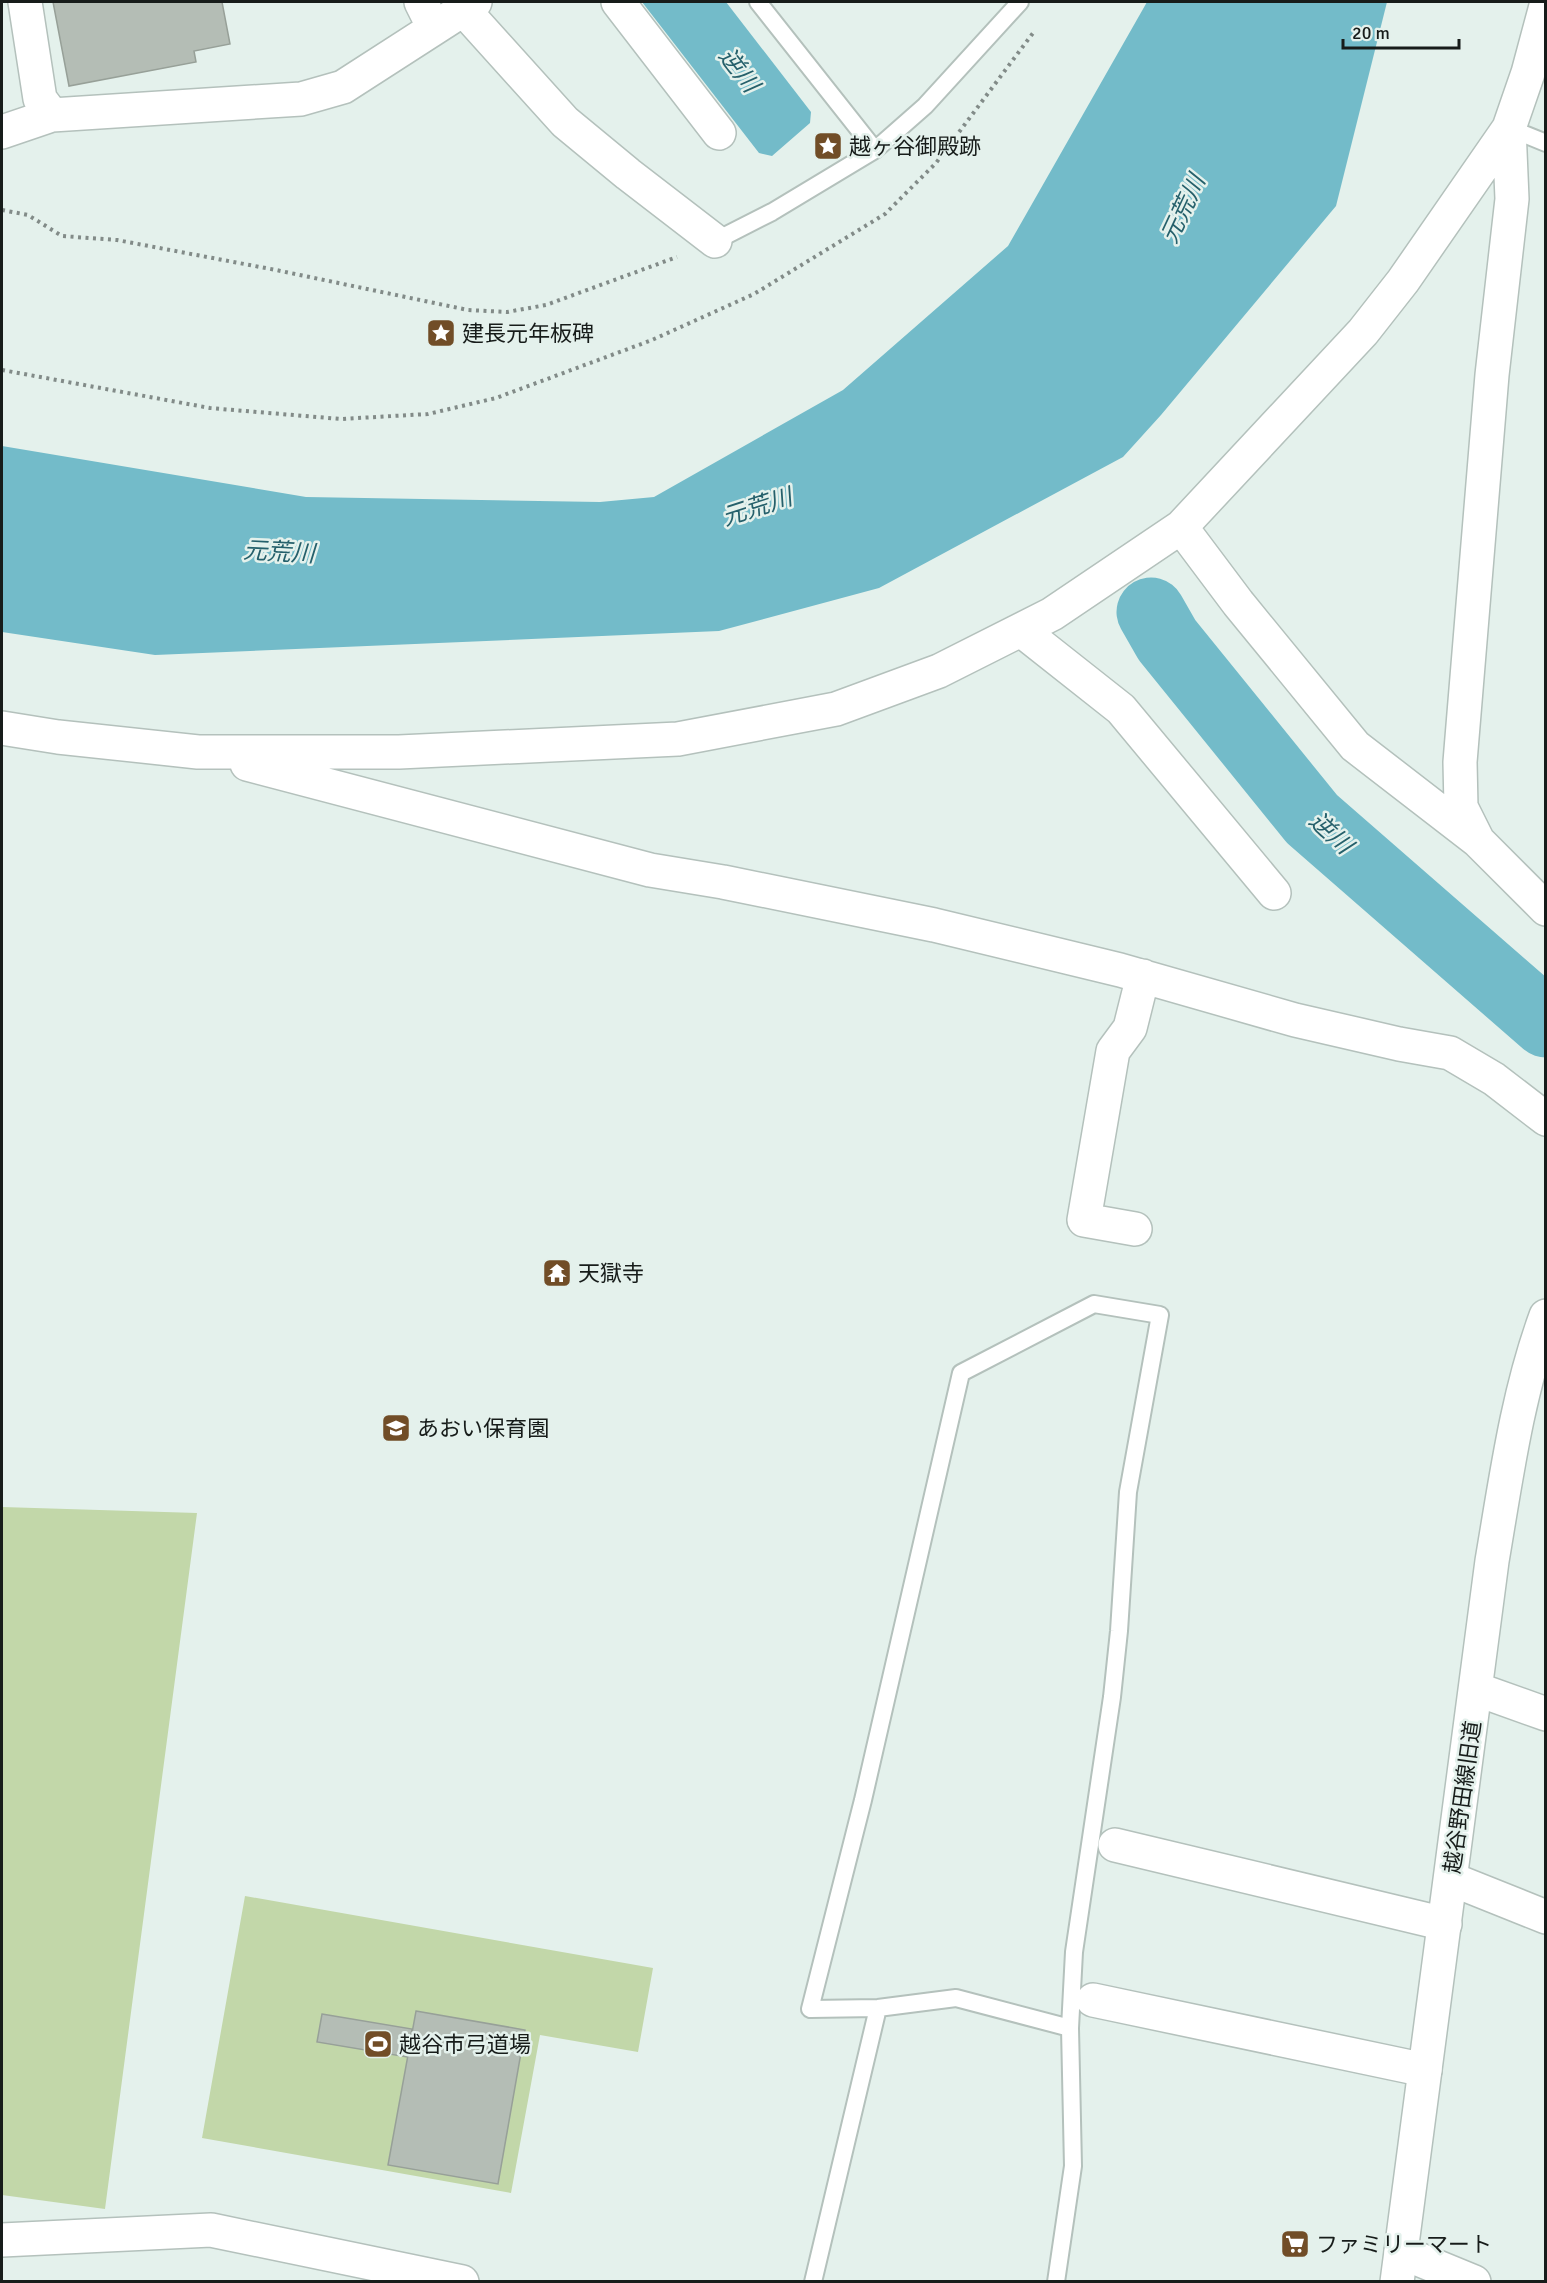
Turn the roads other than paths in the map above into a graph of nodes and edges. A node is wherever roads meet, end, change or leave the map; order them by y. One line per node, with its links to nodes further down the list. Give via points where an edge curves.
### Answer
1 (25, 2): 8 (street, via 40,99)
2 (618, 2): 11 (street)
3 (758, 2): 13 (lane)
4 (1020, 2): 13 (lane, via 925,106)
5 (469, 5): 7 (street); 14 (street, via 565,122)
6 (1545, 6): 9 (street)
7 (427, 15): 8 (street, via 343,87 301,99)
8 (52, 115): 10 (street)
9 (1509, 128): 12 (lane); 15 (street, via 1363,332); 19 (street, via 1512,199 1491,387 1460,762 1461,807)
10 (2, 132)
11 (719, 133)
12 (1545, 143)
13 (875, 150): 14 (lane)
14 (715, 241)
15 (1182, 527): 16 (street, via 1052,614); 19 (street, via 1238,603 1356,746)
16 (1021, 630): 18 (street, via 939,671 836,709 678,739 399,752); 20 (street, via 1121,709)
17 (2, 729): 18 (street)
18 (198, 752): 22 (street, via 650,870 934,925)
19 (1478, 841): 21 (street)
20 (1274, 893)
21 (1545, 909)
22 (1143, 976): 23 (street, via 1295,1020 1450,1053 1494,1079); 24 (street, via 1130,1029 1113,1051 1084,1220)
23 (1545, 1119)
24 (1135, 1229)
25 (1545, 1316): 26 (street, 越谷野田線旧道, via 1512,1445)
26 (1476, 1689): 27 (street); 29 (street, 越谷野田線旧道)
27 (1545, 1714)
28 (1115, 1845): 31 (street)
29 (1451, 1879): 30 (street); 31 (street, 越谷野田線旧道)
30 (1545, 1917)
31 (1445, 1924): 35 (street, 越谷野田線旧道)
32 (1093, 2000): 35 (street)
33 (878, 2008): 34 (lane, via 956,1998); 34 (lane, via 810,2009 863,1800 961,1373 1094,1304 1160,1315 1128,1492 1112,1697 1074,1952); 39 (lane)
34 (1070, 2028): 40 (lane, via 1073,2166)
35 (1425, 2070): 37 (street, 越谷野田線旧道)
36 (2, 2240): 38 (street, via 211,2230)
37 (1399, 2267): 41 (street)
38 (463, 2281)
39 (813, 2282)
40 (1056, 2282)
41 (1474, 2282)

